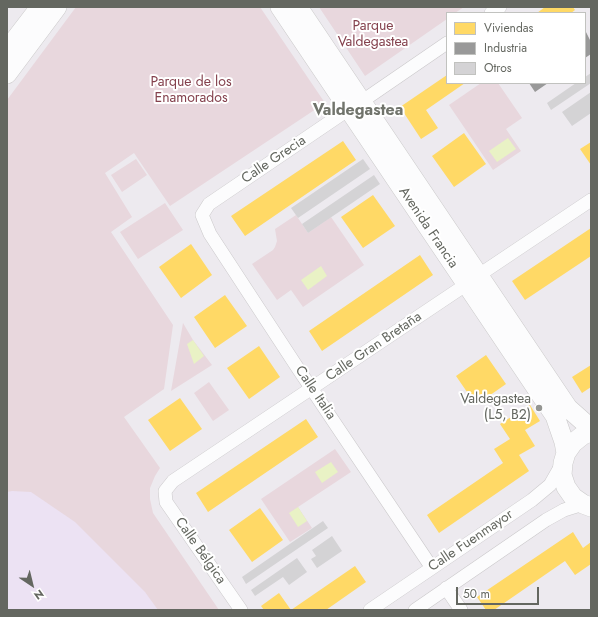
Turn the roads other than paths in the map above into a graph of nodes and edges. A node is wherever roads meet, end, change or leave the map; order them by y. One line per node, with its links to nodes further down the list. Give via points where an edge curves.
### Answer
1 (40, 7): 6 (main road)
2 (57, 7): 7 (main road)
3 (280, 7): 8 (main road, Avenida Francia)
4 (298, 7): 8 (main road, Avenida Francia)
5 (446, 44): 8 (street, Calle Grecia)
6 (7, 50)
7 (7, 74)
8 (355, 105): 10 (street, Calle Grecia, via 209,204); 11 (main road, Avenida Francia)
9 (591, 200): 11 (street, Calle Gran Bretaña)
10 (202, 215): 12 (street, Calle Italia, via 210,234)
11 (473, 280): 12 (street, Calle Gran Bretaña); 13 (main road, Avenida Francia, via 568,408); 15 (main road, Avenida Francia, via 555,416 564,442)
12 (312, 389): 16 (street, Calle Gran Bretaña, via 173,481); 18 (street, Calle Italia)
13 (591, 426)
14 (591, 432): 15 (main road, via 573,443)
15 (564, 458): 17 (main road, Avenida Francia, via 562,475 566,487 573,497); 18 (street, Calle Fuenmayor, via 550,485)
16 (165, 491): 20 (street, Calle Bélgica, via 166,502)
17 (587, 505): 19 (street, Calle Fuenmayor, via 564,510 546,520)
18 (432, 568): 21 (street, Calle Fuenmayor)
19 (446, 588): 22 (street, Calle Fuenmayor); 23 (street)
20 (241, 610)
21 (370, 610)
22 (414, 610)
23 (460, 610)

